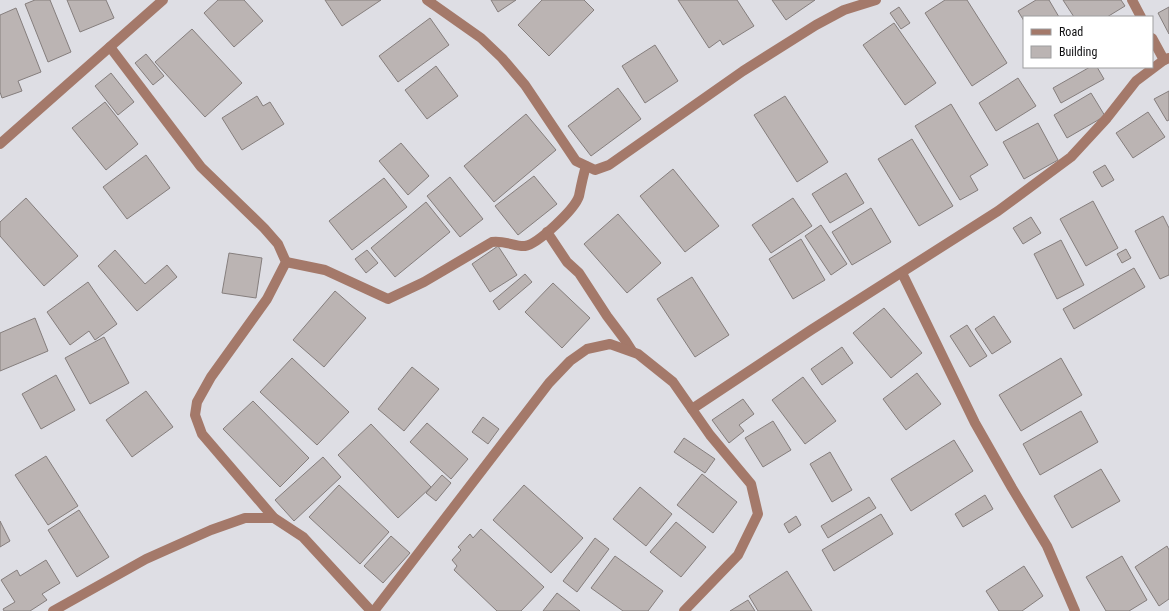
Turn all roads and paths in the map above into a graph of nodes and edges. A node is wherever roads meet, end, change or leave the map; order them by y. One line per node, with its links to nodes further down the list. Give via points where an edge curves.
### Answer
1 (163, 0): 7 (street)
2 (427, 0): 10 (street, via 481,38 502,58 525,85 576,161)
3 (876, 0): 10 (street, via 844,10 816,25 743,71 609,165 595,170)
4 (1132, 0): 5 (street)
5 (1140, 16)
6 (1153, 40): 8 (street)
7 (110, 47): 9 (street); 12 (street, via 201,167 264,228 278,244)
8 (1166, 59): 13 (street, via 1136,81 1072,157 998,211)
9 (0, 144)
10 (586, 166): 11 (street, via 578,197 557,224)
11 (547, 232): 12 (street, via 533,243 524,246 492,242 424,282 388,299 325,270); 14 (street, via 566,262 579,273)
12 (286, 262): 16 (street, via 267,299 197,402 195,415 202,434)
13 (902, 273): 15 (street); 21 (street, via 975,423 1047,546)
14 (632, 351): 15 (street, via 673,382); 19 (street, via 610,344 587,349 570,361 549,383)
15 (692, 409): 20 (street, via 751,484 758,514 738,556)
16 (274, 518): 17 (street, via 245,518 211,530 146,559); 18 (street, via 303,537)
17 (53, 611)
18 (371, 611)
19 (374, 611)
20 (684, 611)
21 (1076, 611)

